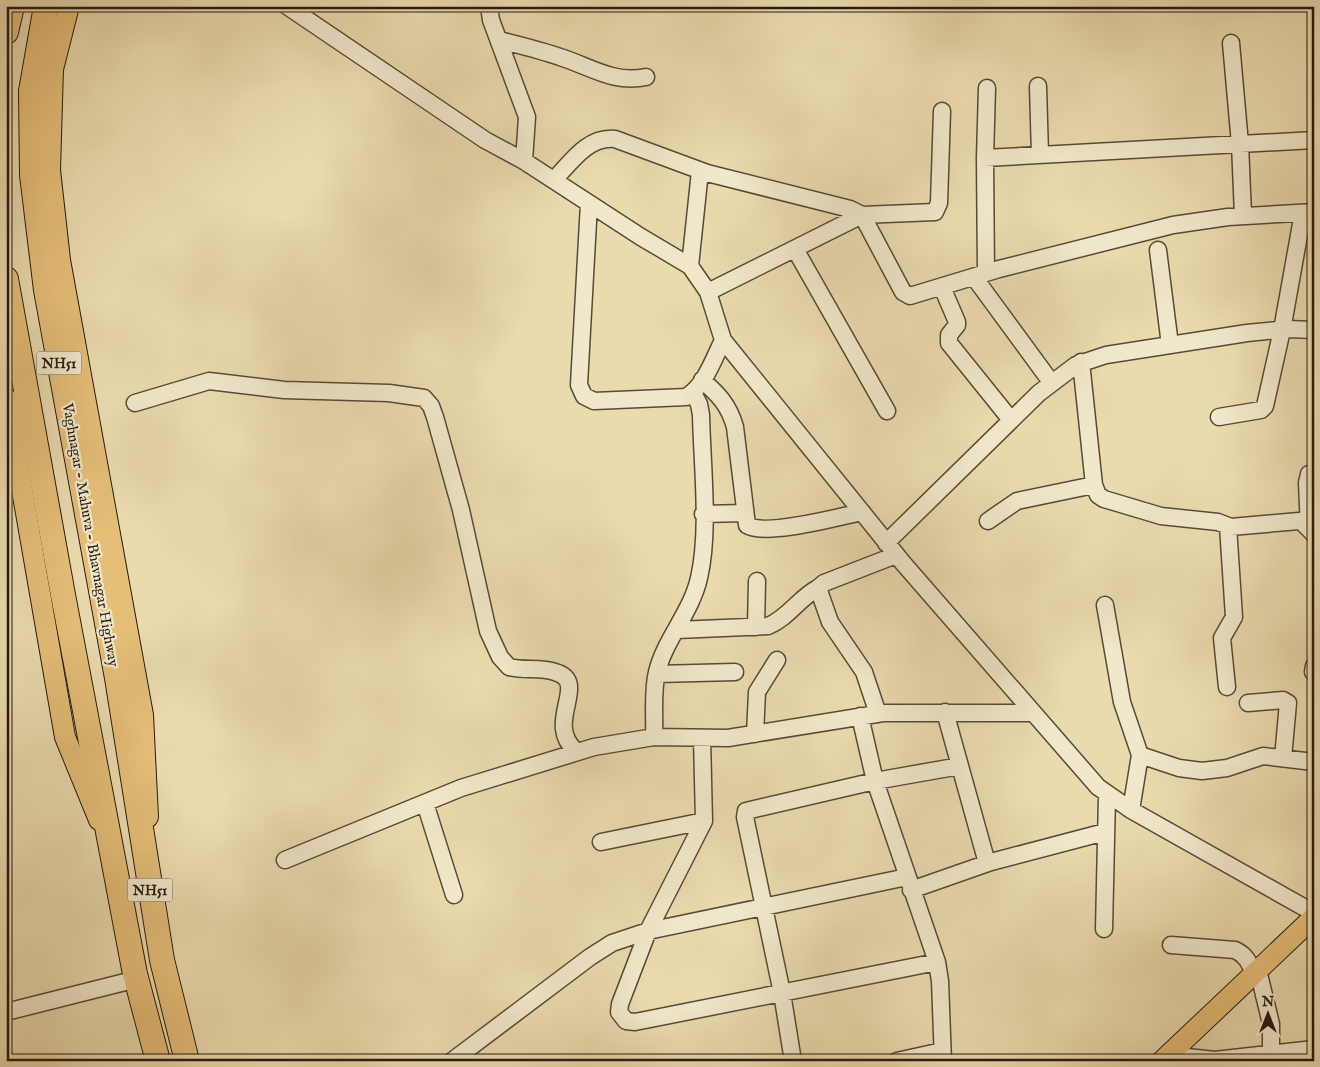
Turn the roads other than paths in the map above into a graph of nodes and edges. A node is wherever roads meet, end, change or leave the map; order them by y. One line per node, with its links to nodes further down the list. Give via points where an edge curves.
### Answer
1 (12, 6): 6 (highway)
2 (46, 6): 86 (highway, Vaghnagar - Mahuva - Bhavnagar Highway / NH51, via 31,91 32,175 46,290 123,717)
3 (68, 6): 86 (main road, via 53,70 50,170 60,260 143,715)
4 (287, 6): 17 (street, via 485,140)
5 (490, 6): 7 (street)
6 (6, 32)
7 (499, 40): 9 (street, via 618,78); 17 (street, via 527,117)
8 (1231, 43): 14 (street)
9 (646, 77)
10 (1038, 86): 15 (street)
11 (987, 88): 16 (street)
12 (942, 111): 21 (street, via 938,209 931,213)
13 (1314, 140): 14 (street)
14 (1240, 144): 15 (street); 22 (street)
15 (1040, 155): 16 (street)
16 (985, 158): 27 (street)
17 (524, 161): 19 (street)
18 (700, 171): 19 (street, via 625,142 606,138 583,149); 21 (street, via 850,208); 26 (street)
19 (554, 180): 20 (street)
20 (589, 203): 26 (street); 37 (street, via 579,385 584,396 594,401 661,399 686,396)
21 (862, 215): 24 (street); 29 (street, via 906,295 915,296)
22 (1243, 216): 23 (street); 27 (street, via 1173,225)
23 (1306, 216): 31 (street, via 1297,242)
24 (795, 249): 30 (street); 40 (street)
25 (1158, 250): 34 (street)
26 (690, 266): 30 (street)
27 (980, 279): 29 (street); 36 (street, via 992,303)
28 (6, 280): 81 (highway, NH51)
29 (942, 287): 42 (street, via 957,322 949,335 949,343)
30 (708, 292): 33 (street)
31 (1282, 330): 32 (street); 34 (street); 41 (street, via 1263,408)
32 (1314, 330)
33 (724, 340): 37 (street); 46 (street)
34 (1170, 344): 35 (street)
35 (1081, 362): 36 (street); 44 (street)
36 (1052, 382): 42 (street)
37 (697, 387): 45 (street, via 718,394 730,412 735,427); 47 (street, via 701,415)
38 (6, 398): 81 (main road, via 65,737)
39 (135, 403): 69 (street, via 209,381 284,390 389,393 424,398 431,406 457,494 492,644 509,668 554,671 564,676 570,693 563,723 564,736)
40 (886, 411)
41 (1219, 417)
42 (1011, 420): 51 (street)
43 (1314, 473): 50 (street, via 1309,474 1307,483)
44 (1094, 485): 48 (street, via 1017,501); 49 (street, via 1098,495 1104,499 1161,516)
45 (744, 512): 46 (street, via 747,525 760,529); 47 (street)
46 (862, 512): 51 (street)
47 (703, 514): 56 (street, via 704,543 699,576 691,604)
48 (988, 521)
49 (1228, 526): 50 (street, via 1236,528 1292,521 1303,523); 60 (street, via 1234,617 1222,638)
50 (1311, 531)
51 (891, 549): 53 (street); 63 (street)
52 (757, 581): 55 (street)
53 (818, 588): 55 (street, via 802,598 778,622); 64 (street, via 830,622 864,672)
54 (1105, 605): 70 (street, via 1122,702)
55 (756, 627): 56 (street)
56 (677, 630): 59 (street)
57 (777, 660): 66 (street, via 757,692)
58 (736, 672): 59 (street)
59 (656, 674): 67 (street)
60 (1227, 687)
61 (1248, 703): 71 (street, via 1288,702)
62 (945, 712): 63 (street); 64 (street); 73 (street)
63 (1033, 713): 75 (street)
64 (878, 714): 65 (street)
65 (860, 716): 66 (street); 74 (street)
66 (755, 734): 68 (street)
67 (654, 737): 68 (street); 69 (street)
68 (702, 738): 78 (street)
69 (576, 751): 76 (street, via 461,788)
70 (1140, 755): 71 (street, via 1179,768 1202,771 1227,768 1263,756); 77 (street)
71 (1283, 758): 72 (street)
72 (1314, 762)
73 (960, 766): 74 (street); 83 (street)
74 (875, 781): 84 (street); 87 (street, via 746,811)
75 (1107, 796): 77 (street); 79 (street)
76 (426, 804): 82 (street); 85 (street)
77 (1131, 810): 88 (street)
78 (704, 821): 80 (street); 90 (street)
79 (1105, 832): 83 (street); 89 (street)
80 (601, 842)
81 (112, 849): 94 (highway, NH51)
82 (285, 860)
83 (987, 863): 84 (street)
84 (909, 884): 87 (street); 92 (street)
85 (454, 895)
86 (152, 904): 102 (highway, Vaghnagar - Mahuva - Bhavnagar Highway / NH51)
87 (765, 907): 90 (street); 95 (street)
88 (1314, 915): 93 (main road)
89 (1104, 929)
90 (648, 931): 95 (street, via 620,1004 619,1012 626,1021 635,1022); 103 (street, via 612,943 590,957)
91 (1171, 945): 93 (street, via 1234,950 1247,959)
92 (937, 962): 95 (street); 98 (street)
93 (1256, 972): 99 (street, via 1269,1015); 100 (main road)
94 (137, 979): 96 (street); 101 (highway, NH51)
95 (782, 993): 104 (street)
96 (6, 1012)
97 (1314, 1049): 99 (street)
98 (942, 1056): 105 (street)
99 (1271, 1057): 100 (street)
100 (1165, 1058)
101 (158, 1061)
102 (187, 1061)
103 (452, 1061)
104 (793, 1061)
105 (898, 1061)

